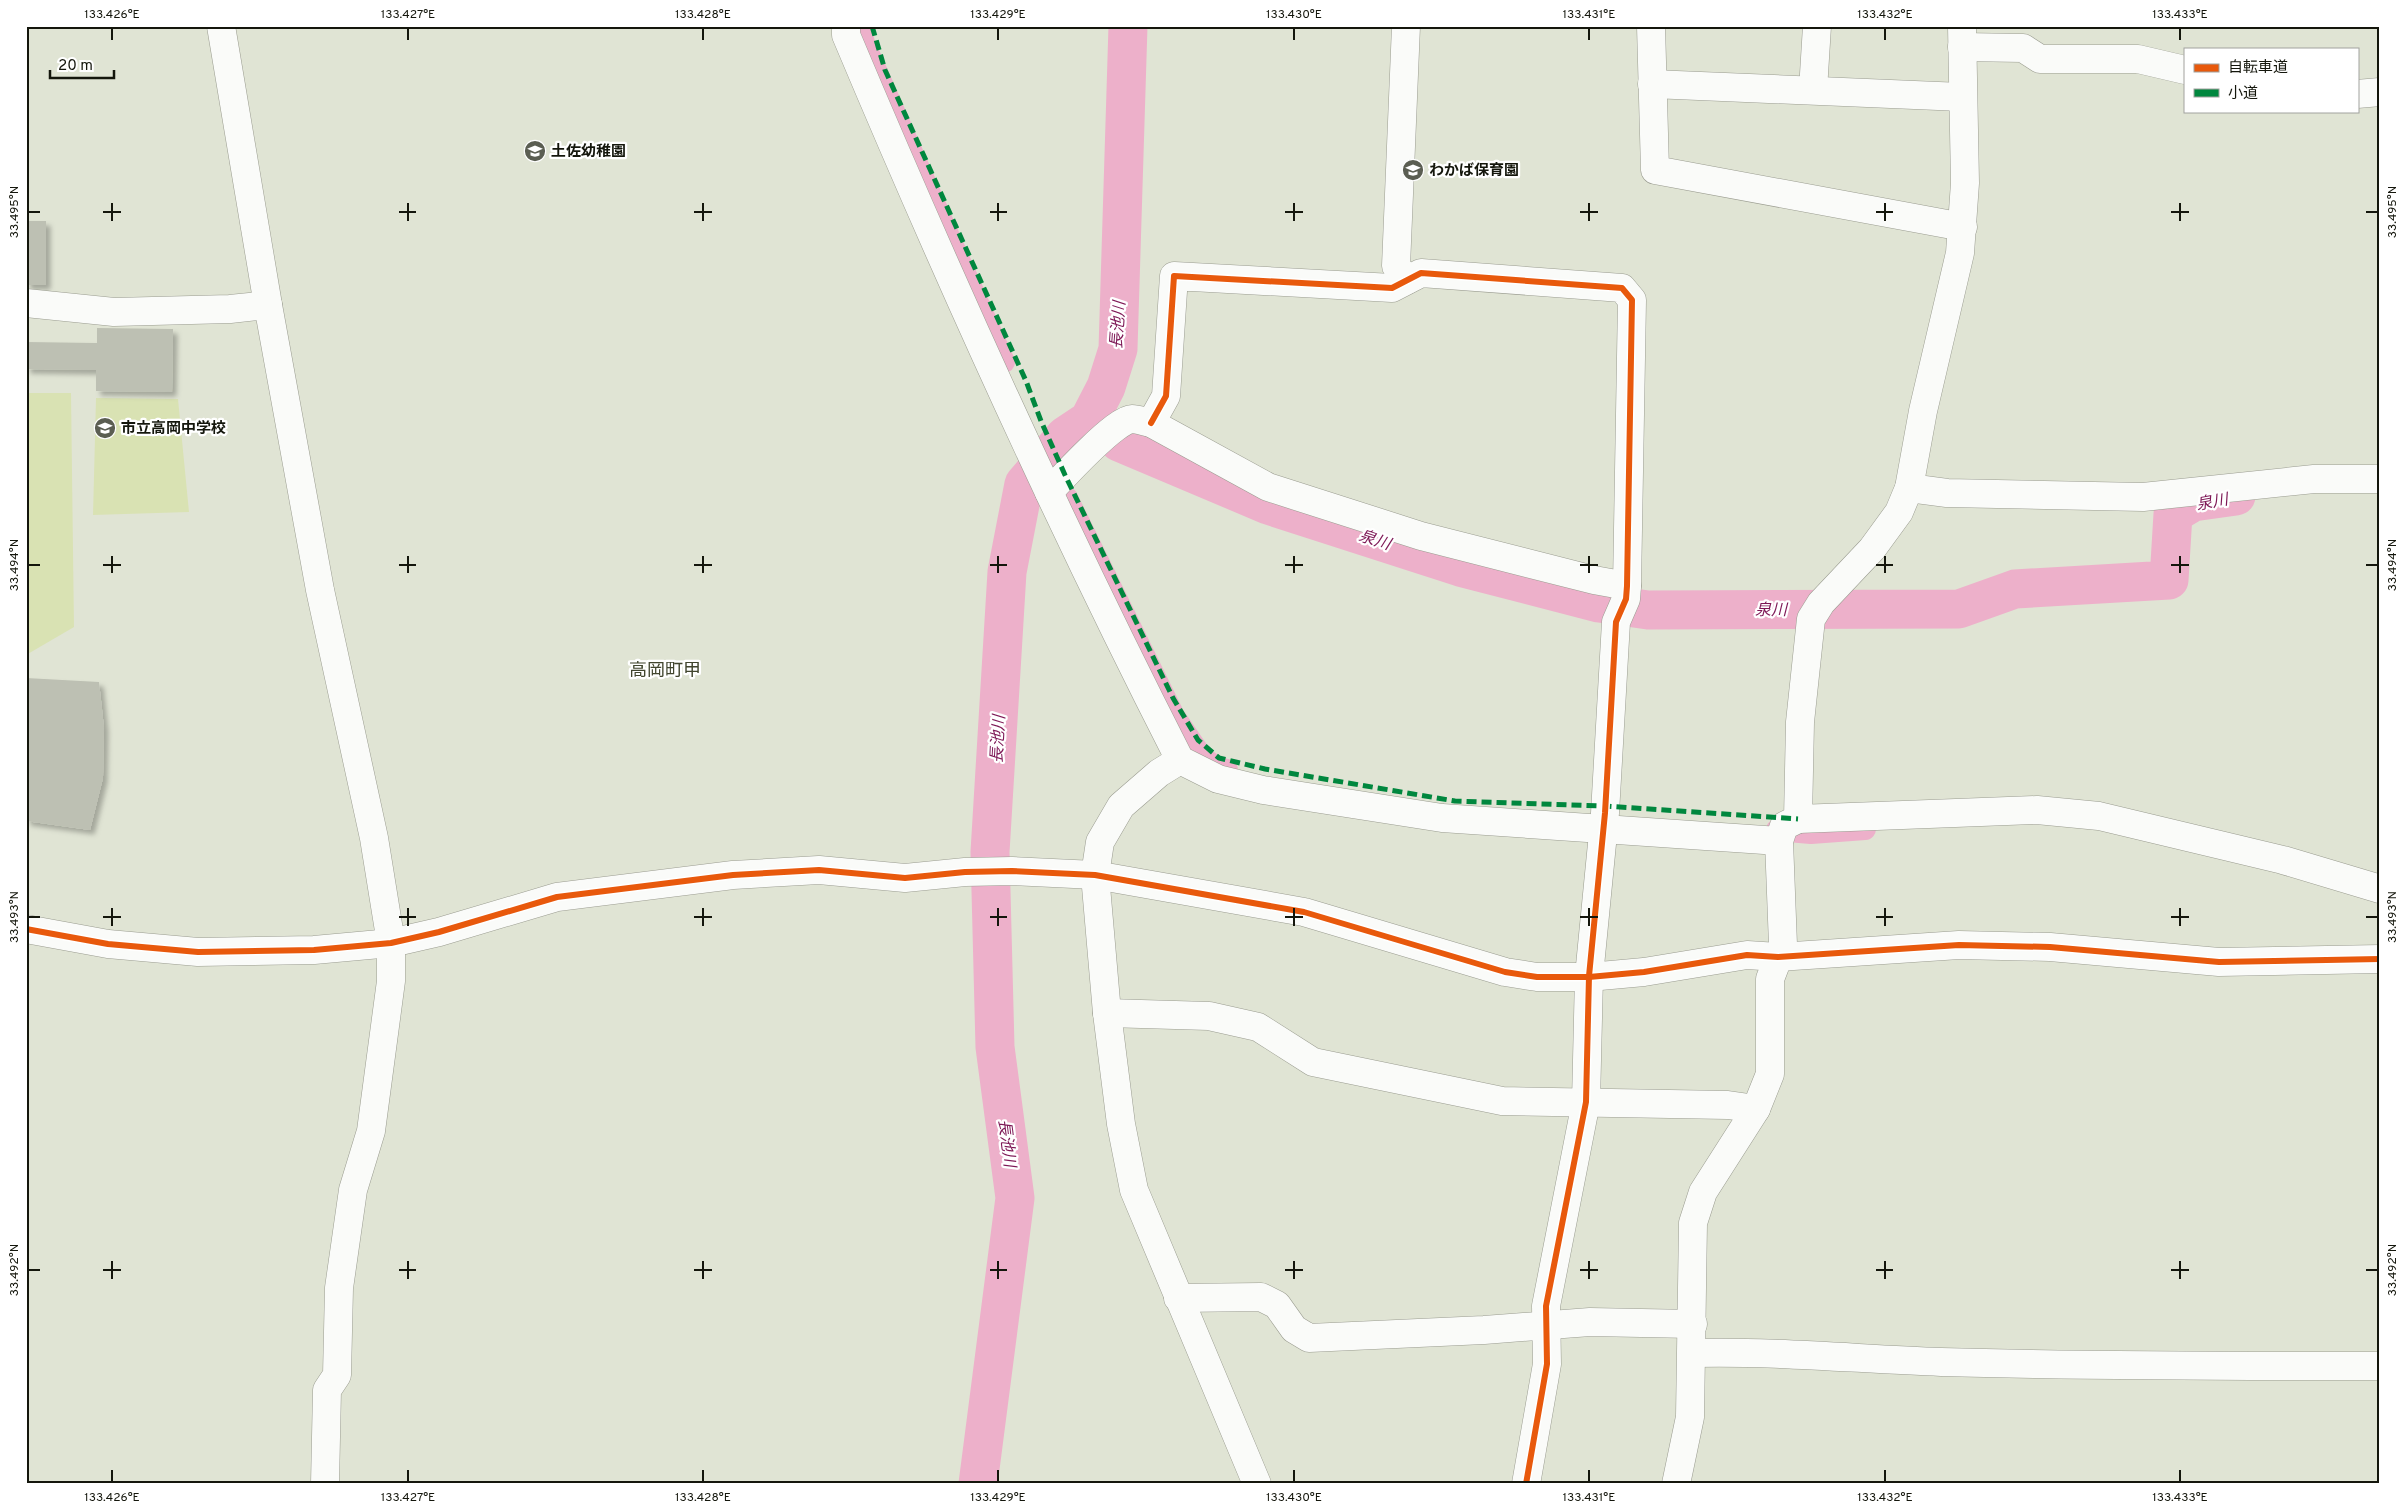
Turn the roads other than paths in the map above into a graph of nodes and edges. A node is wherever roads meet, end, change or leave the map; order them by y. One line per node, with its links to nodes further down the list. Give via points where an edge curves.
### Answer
1 (221, 26): 16 (street)
2 (846, 26): 19 (street, via 846,35 877,109)
3 (1406, 26): 14 (street, via 1396,266)
4 (1651, 26): 8 (street)
5 (1817, 26): 9 (street)
6 (1962, 37): 7 (street, via 2023,48 2040,59 2138,59); 12 (street)
7 (2184, 70)
8 (1652, 84): 9 (street); 13 (street, via 1655,170)
9 (1814, 90): 12 (street)
10 (2380, 92): 11 (street)
11 (2358, 94)
12 (1962, 97): 13 (street)
13 (1963, 227): 20 (street)
14 (1407, 280): 17 (street, via 1392,288 1174,276 1166,396); 21 (street, via 1421,273 1622,288 1632,300)
15 (26, 303): 16 (street, via 114,312)
16 (268, 306): 28 (street, via 320,590 374,838)
17 (1151, 423): 19 (street, via 1131,419 1120,424); 21 (street, via 1268,487 1421,536 1584,578)
18 (2380, 479): 20 (street, via 2314,479 2144,497 1947,493)
19 (1046, 487): 22 (street)
20 (1909, 488): 24 (street, via 1899,512 1872,549 1816,611)
21 (1624, 600): 23 (street)
22 (1180, 760): 23 (street, via 1218,779 1263,790 1442,818); 25 (street, via 1159,773 1121,806 1100,842)
23 (1604, 822): 24 (street); 31 (street)
24 (1785, 831): 26 (street, via 2037,810 2099,816 2283,860); 29 (street, via 1783,945)
25 (1095, 875): 28 (street, via 1012,871 905,878 819,870 732,875 557,897); 31 (street, via 1304,912 1505,972 1537,977); 32 (street)
26 (2380, 889)
27 (26, 929): 28 (street, via 108,944 198,952 314,950)
28 (391, 943): 40 (street, via 391,981 371,1130 353,1190 339,1288 337,1375 327,1390)
29 (1778, 957): 30 (street, via 1959,945 2050,947 2219,962); 31 (street, via 1747,955); 34 (street, via 1770,978 1770,1074)
30 (2380, 959)
31 (1589, 978): 33 (street)
32 (1107, 1013): 33 (street, via 1209,1016 1258,1027 1313,1062 1502,1100); 35 (street, via 1121,1124 1134,1190)
33 (1586, 1102): 34 (street, via 1728,1105); 36 (street, via 1546,1306)
34 (1756, 1109): 37 (street, via 1703,1192 1693,1223)
35 (1178, 1298): 36 (street, via 1261,1297 1277,1305 1294,1329 1309,1338); 41 (street)
36 (1546, 1324): 37 (street); 42 (street, via 1547,1364)
37 (1693, 1324): 38 (street)
38 (1692, 1353): 39 (street, via 1757,1352 1939,1362 2083,1365); 43 (street, via 1690,1417)
39 (2380, 1366)
40 (325, 1484)
41 (1257, 1484)
42 (1526, 1484)
43 (1676, 1484)

